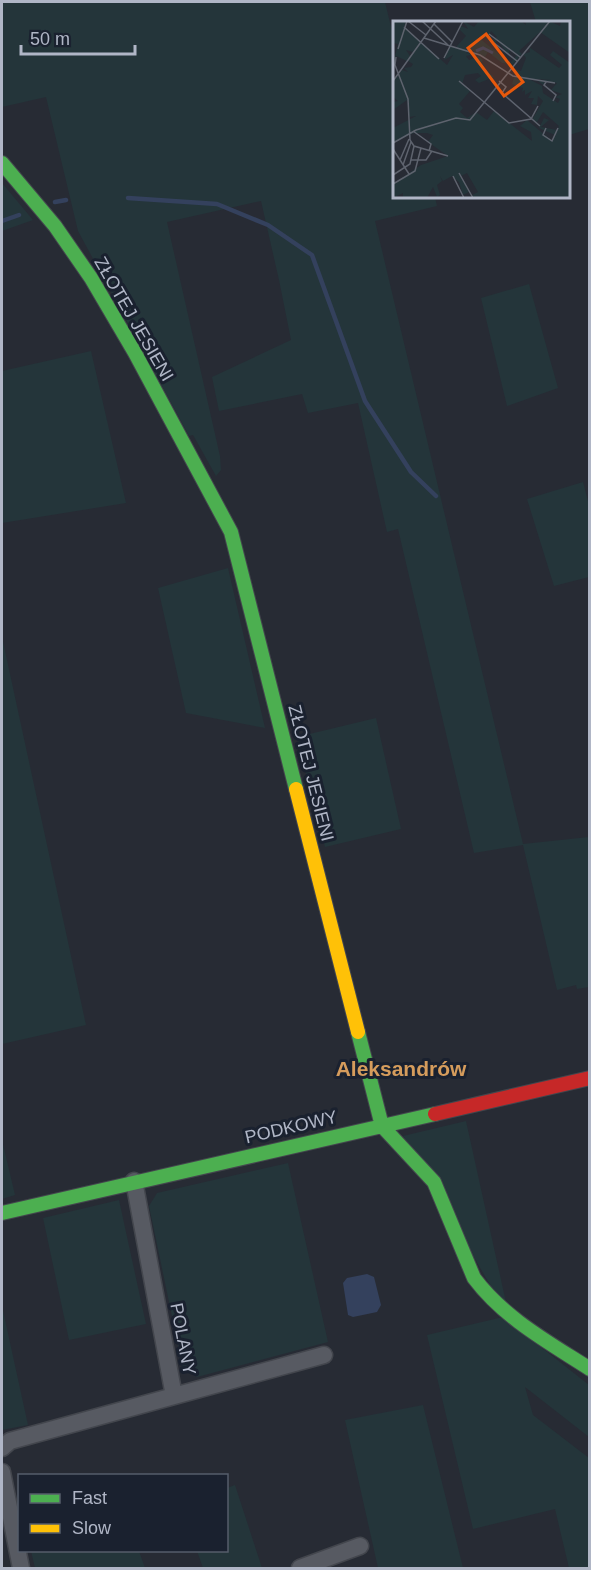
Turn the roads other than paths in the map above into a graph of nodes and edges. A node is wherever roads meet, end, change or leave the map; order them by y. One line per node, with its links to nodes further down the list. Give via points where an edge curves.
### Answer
1 (2, 163): 3 (street, ZŁOTEJ JESIENI, via 55,226 91,278 231,532)
2 (590, 1078): 3 (street, PODKOWY)
3 (382, 1126): 4 (street, PODKOWY); 7 (street, ZŁOTEJ JESIENI, via 434,1182 483,1292 499,1308)
4 (134, 1181): 5 (street, PODKOWY); 8 (street, POLANY)
5 (2, 1213)
6 (324, 1356): 8 (street)
7 (590, 1369)
8 (174, 1396): 9 (street, POLANY, via 10,1441)
9 (2, 1448)
10 (2, 1472): 12 (street)
11 (360, 1546): 13 (street)
12 (21, 1569)
13 (300, 1569)

